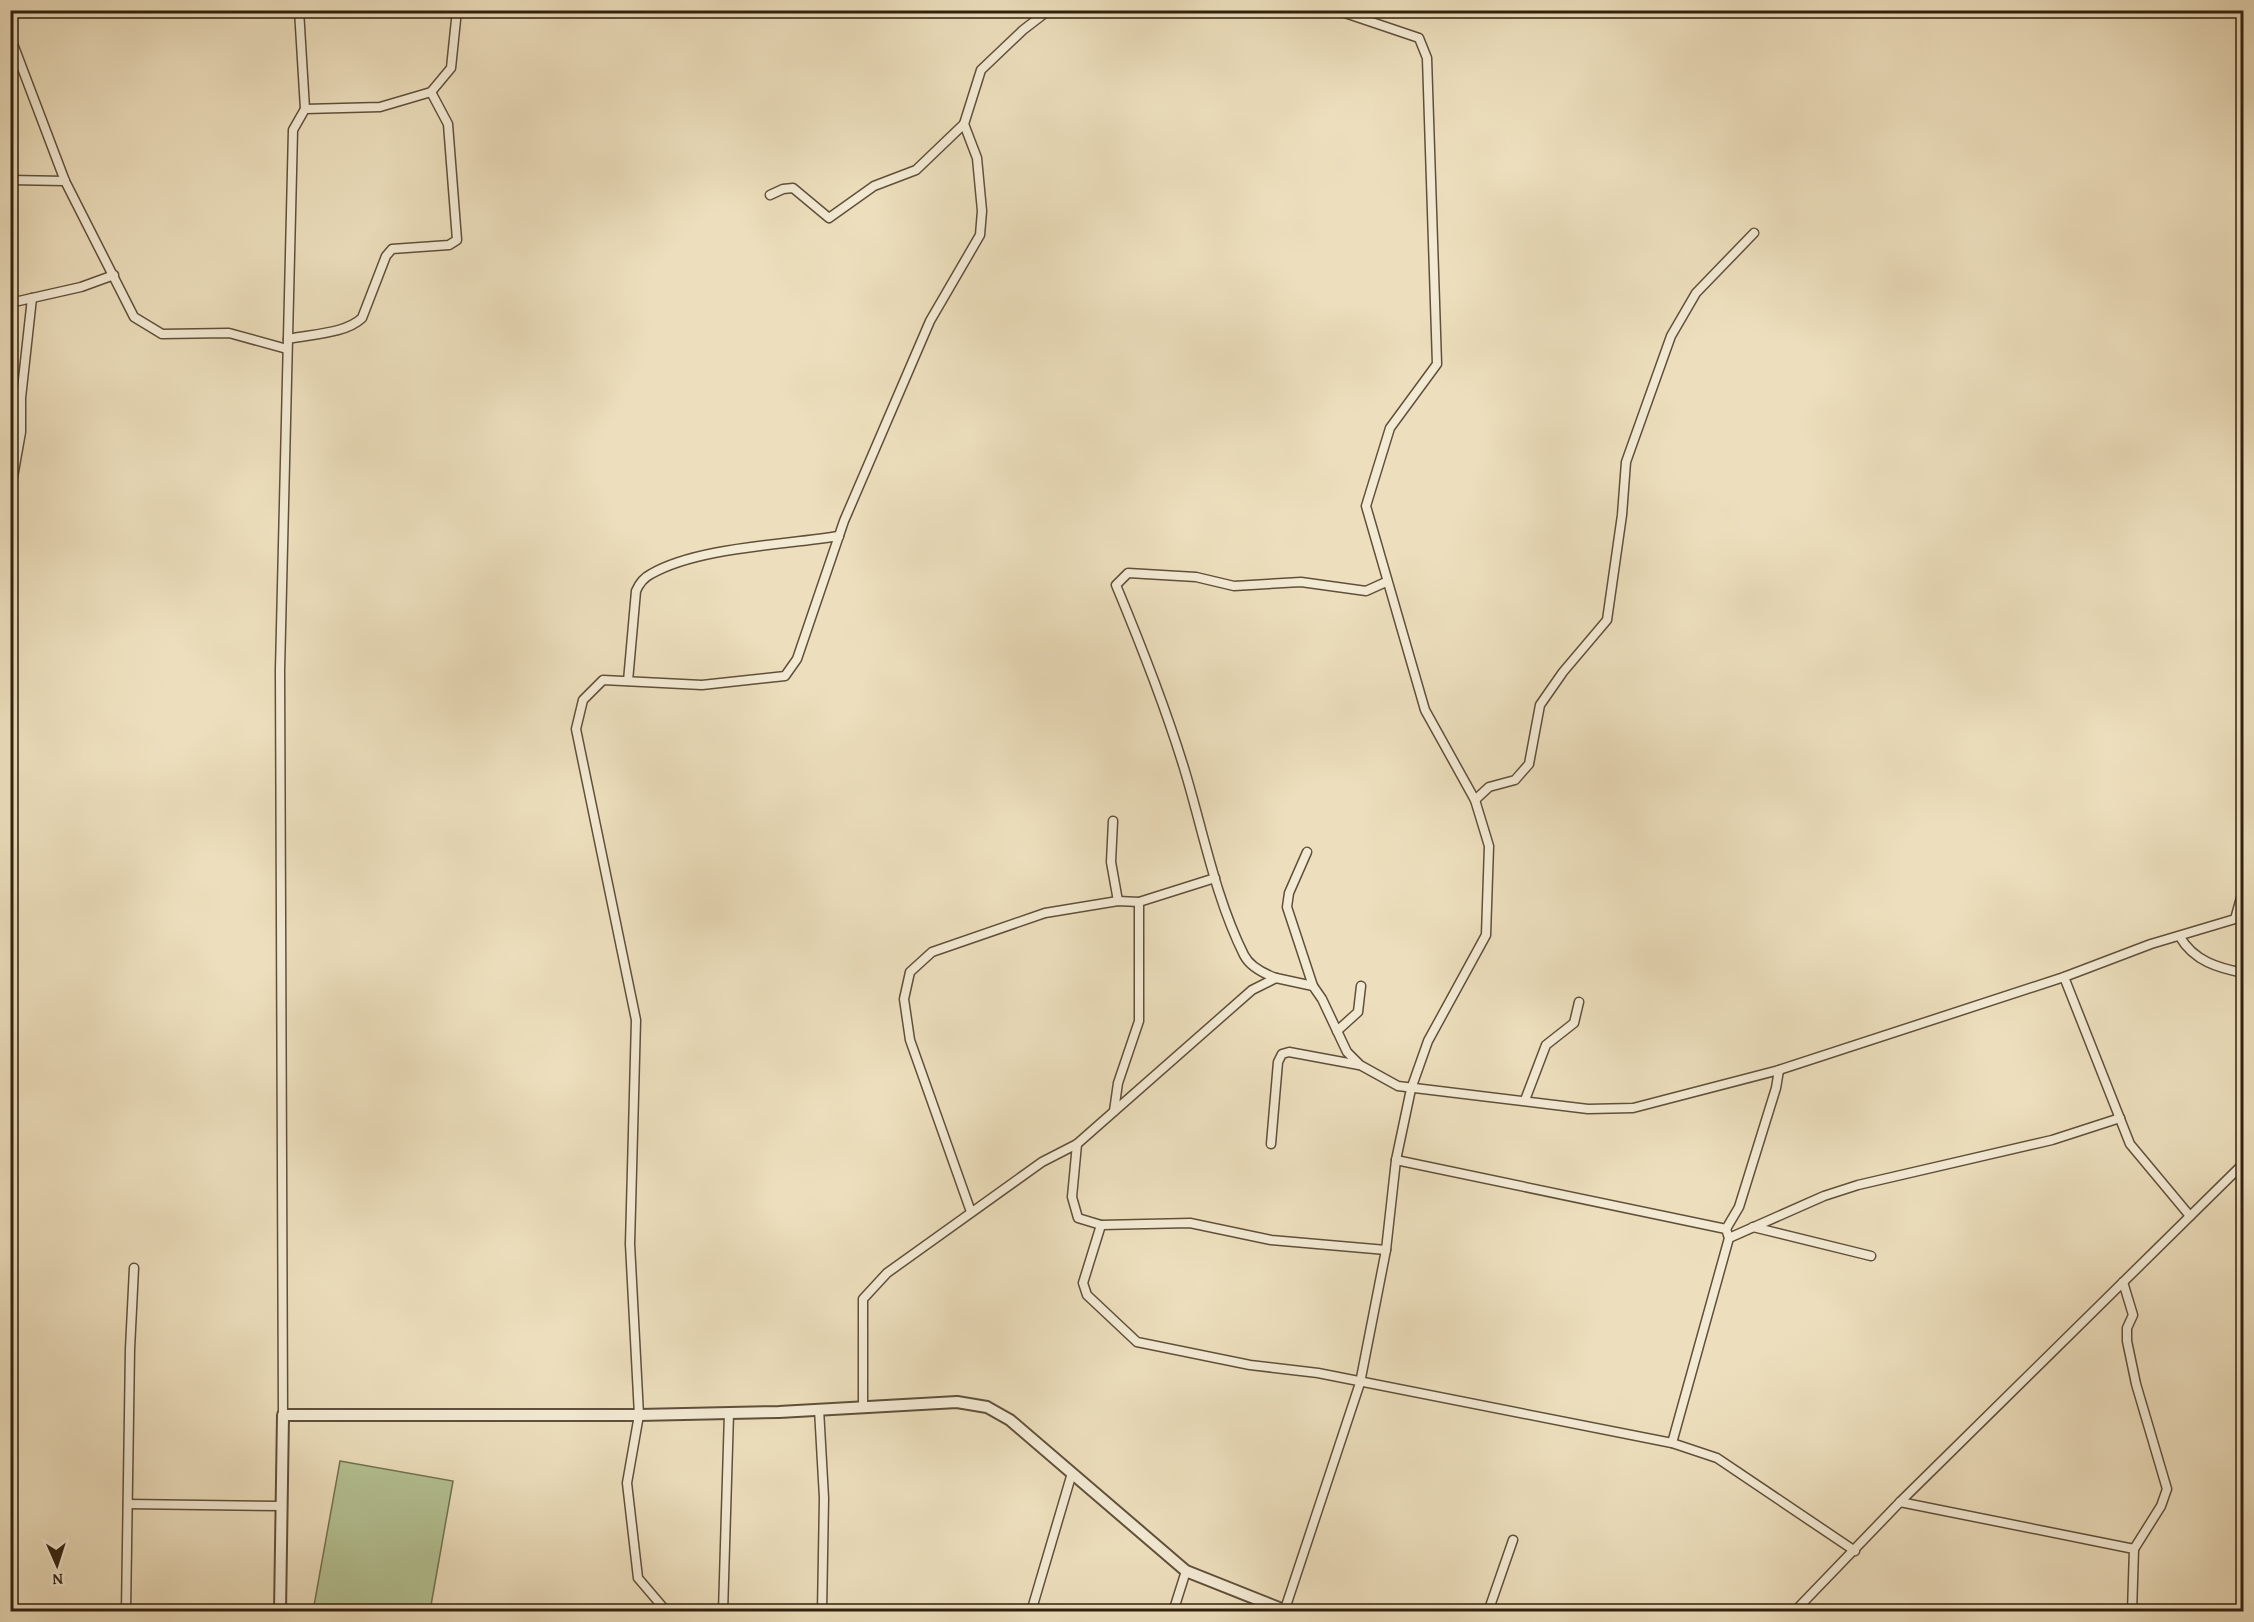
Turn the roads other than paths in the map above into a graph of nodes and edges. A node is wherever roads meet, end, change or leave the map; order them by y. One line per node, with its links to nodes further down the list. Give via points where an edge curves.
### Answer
1 (299, 10): 7 (street)
2 (458, 10): 6 (street, via 451,68)
3 (1049, 10): 8 (street, via 981,70)
4 (1336, 10): 20 (street, via 1419,38 1427,58 1437,364 1390,428 1366,506)
5 (10, 36): 10 (street)
6 (431, 92): 7 (street, via 380,107); 16 (street, via 448,124 457,240 449,245 392,249 358,322)
7 (305, 109): 16 (street, via 292,130)
8 (964, 124): 11 (street, via 916,170 874,186 829,218 793,188); 19 (street, via 977,158 980,236 930,321)
9 (10, 180): 10 (street)
10 (65, 182): 13 (street)
11 (770, 195)
12 (1754, 233): 22 (street, via 1696,293 1671,336 1626,462 1607,620 1540,705 1529,764 1515,780 1489,787)
13 (114, 275): 14 (street); 17 (street, via 134,317 162,334 229,333)
14 (32, 298): 15 (street); 18 (street, via 21,432)
15 (10, 303)
16 (288, 339): 17 (street)
17 (287, 349): 62 (street, via 280,670)
18 (10, 494)
19 (838, 536): 21 (street, via 722,552 650,574 636,591); 21 (street, via 797,659 785,676 702,685)
20 (1386, 582): 22 (street, via 1425,710); 25 (street, via 1366,591 1301,582 1234,586 1196,577 1128,573 1116,585 1184,766)
21 (628, 681): 61 (street, via 603,680 583,700 576,729 636,1020 630,1244)
22 (1475, 800): 40 (street, via 1488,846 1486,935 1428,1041)
23 (1113, 821): 27 (street, via 1111,862)
24 (1307, 852): 34 (street, via 1287,907)
25 (1215, 878): 28 (street); 33 (street, via 1245,957 1262,973)
26 (2244, 887): 29 (street)
27 (1118, 901): 28 (street); 48 (street, via 1045,913 932,952 910,972 904,999 910,1040)
28 (1139, 902): 42 (street, via 1139,1021 1118,1083)
29 (2239, 918): 30 (street)
30 (2180, 937): 31 (street, via 2205,962); 32 (street)
31 (2244, 974)
32 (2064, 977): 39 (street); 43 (street)
33 (1276, 978): 34 (street); 42 (street, via 1252,990)
34 (1313, 986): 37 (street)
35 (1361, 986): 37 (street, via 1358,1012)
36 (1579, 1002): 41 (street, via 1574,1023 1546,1045)
37 (1337, 1031): 38 (street, via 1347,1052)
38 (1360, 1065): 40 (street); 45 (street, via 1282,1054)
39 (1779, 1070): 41 (street, via 1633,1108 1588,1109); 52 (street, via 1739,1207)
40 (1411, 1089): 41 (street); 46 (street)
41 (1525, 1100)
42 (1114, 1111): 44 (street)
43 (2120, 1118): 49 (street, via 2130,1144); 51 (street, via 2030,1145 1858,1185)
44 (1077, 1144): 48 (street, via 1042,1162); 50 (street, via 1072,1197 1078,1218)
45 (1271, 1144)
46 (1396, 1160): 52 (street); 53 (street)
47 (2244, 1163): 49 (street)
48 (970, 1212): 58 (street, via 887,1273 863,1299)
49 (2190, 1216): 56 (street)
50 (1101, 1225): 53 (street, via 1190,1223 1271,1240); 57 (street, via 1083,1283 1087,1295 1137,1342)
51 (1753, 1227): 52 (street); 54 (street)
52 (1727, 1233): 63 (street)
53 (1386, 1250): 57 (street)
54 (1871, 1256)
55 (134, 1268): 66 (street)
56 (2123, 1282): 65 (street); 69 (street, via 2133,1315 2127,1341 2136,1384 2167,1489)
57 (1360, 1383): 63 (street); 80 (street)
58 (863, 1406): 59 (street); 64 (street, via 957,1402 987,1407 1010,1420)
59 (819, 1409): 60 (street); 77 (street, via 824,1498)
60 (729, 1413): 61 (street); 76 (street)
61 (639, 1414): 62 (street); 75 (street, via 627,1483 638,1578)
62 (283, 1415): 67 (street)
63 (1672, 1443): 70 (street, via 1717,1458)
64 (1072, 1473): 71 (street); 78 (street)
65 (1900, 1502): 69 (street); 70 (street)
66 (128, 1504): 67 (street); 73 (street)
67 (282, 1506): 74 (street)
68 (1513, 1540): 81 (street)
69 (2134, 1549): 83 (street)
70 (1855, 1551): 82 (street)
71 (1186, 1570): 79 (street); 80 (street)
72 (2244, 1608): 84 (highway)
73 (126, 1611)
74 (280, 1611)
75 (667, 1611)
76 (723, 1611)
77 (822, 1611)
78 (1031, 1611)
79 (1173, 1611)
80 (1286, 1611)
81 (1488, 1611)
82 (1794, 1611)
83 (2132, 1611)
84 (2240, 1611)

